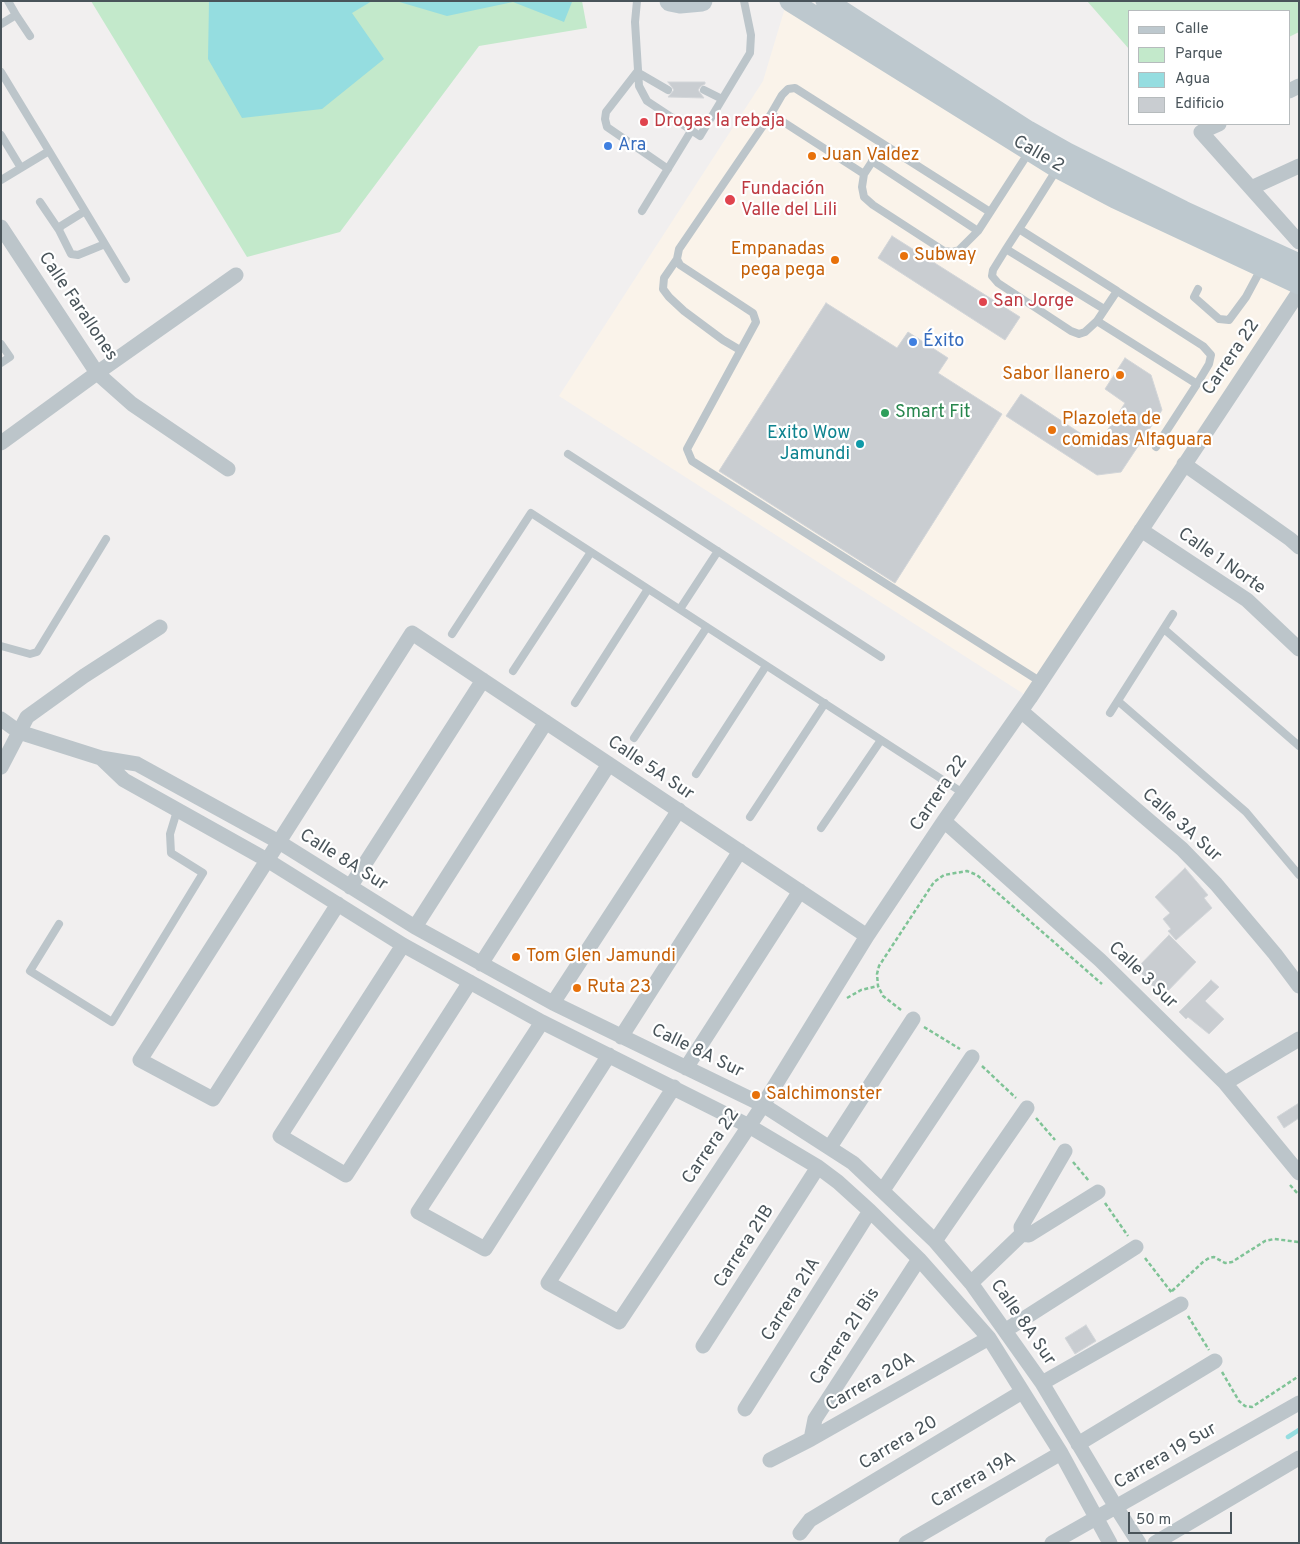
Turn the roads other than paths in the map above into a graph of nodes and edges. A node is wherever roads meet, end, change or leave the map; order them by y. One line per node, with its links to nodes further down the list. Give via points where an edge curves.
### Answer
1 (8, 1): 8 (lane)
2 (637, 1): 12 (lane)
3 (670, 1): 4 (main road)
4 (702, 1)
5 (744, 1): 15 (lane, via 751,35 750,53)
6 (790, 1): 22 (main road, Calle 2)
7 (826, 1): 43 (main road, Calle 2, via 1066,154)
8 (16, 15): 9 (lane); 10 (lane)
9 (1, 24)
10 (30, 36)
11 (1, 72): 21 (lane)
12 (637, 72): 13 (lane); 18 (lane, via 639,86 647,102); 27 (lane, via 606,112 607,127)
13 (668, 90)
14 (704, 90): 15 (lane)
15 (722, 99): 18 (lane, via 700,136)
16 (771, 114): 20 (lane, via 788,88 795,88); 28 (lane); 42 (lane, via 679,249)
17 (1217, 125): 30 (street, via 1201,132)
18 (691, 130): 27 (lane)
19 (1, 135): 25 (lane)
20 (883, 145): 23 (lane); 34 (lane)
21 (50, 151): 25 (lane); 32 (lane)
22 (1029, 151): 26 (main road, Calle 2); 34 (lane)
23 (872, 161): 28 (lane); 38 (lane)
24 (1299, 166): 30 (street)
25 (21, 168): 29 (lane)
26 (1058, 168): 36 (lane); 44 (main road, Calle 2)
27 (668, 169): 33 (lane)
28 (864, 174): 38 (lane, via 864,197 872,205 944,251 959,250)
29 (1, 180)
30 (1251, 188): 39 (street)
31 (40, 202): 37 (lane)
32 (85, 211): 37 (lane); 40 (lane)
33 (642, 211)
34 (990, 212): 38 (lane)
35 (1, 227): 56 (street, Calle Farallones)
36 (1018, 229): 41 (lane); 49 (lane)
37 (59, 230): 40 (lane, via 72,254 78,255)
38 (978, 231)
39 (1299, 242)
40 (105, 244): 46 (lane)
41 (1006, 249): 51 (lane); 52 (lane, via 993,270 992,276 998,283 1070,331 1085,332)
42 (677, 259): 54 (lane, via 664,278 663,289 684,311); 54 (lane, via 680,265 753,313 756,322)
43 (1299, 264)
44 (1262, 267): 47 (main road, Calle 2); 48 (lane, via 1229,320 1219,320 1194,297)
45 (236, 275): 56 (street)
46 (126, 279)
47 (1299, 284)
48 (1198, 288)
49 (1116, 291): 51 (lane); 57 (lane, via 1203,346 1211,355)
50 (1299, 292): 61 (street, Carrera 22)
51 (1104, 309): 52 (lane)
52 (1097, 321): 57 (lane)
53 (1, 344): 55 (lane, via 10,357)
54 (740, 350): 81 (lane, via 687,449 692,461)
55 (1, 362)
56 (97, 373): 58 (street); 62 (street, Calle Farallones, via 132,404)
57 (1197, 384): 59 (lane)
58 (1, 443)
59 (1156, 447)
60 (568, 454): 66 (lane)
61 (1184, 464): 63 (street, Carrera 22); 65 (street)
62 (228, 469)
63 (1141, 530): 76 (street, Calle 1 Norte, via 1247,600); 81 (street, Carrera 22)
64 (106, 539): 75 (lane, via 37,652 30,654)
65 (1299, 547)
66 (718, 551): 69 (lane); 77 (lane)
67 (591, 552): 68 (lane); 74 (lane, via 531,513); 79 (lane)
68 (648, 589): 69 (lane); 83 (lane)
69 (680, 609): 72 (lane)
70 (1173, 614): 73 (lane)
71 (160, 627): 89 (street, via 27,717)
72 (707, 627): 78 (lane); 90 (lane)
73 (1164, 629): 82 (lane); 92 (lane)
74 (452, 634)
75 (1, 646)
76 (1299, 649)
77 (881, 658)
78 (766, 666): 84 (lane); 96 (lane)
79 (514, 671)
80 (483, 680): 88 (street, Calle 5A Sur); 103 (street, Calle 5A Sur, via 412,633); 107 (street)
81 (1040, 682): 85 (street, Carrera 22)
82 (1118, 701): 86 (lane); 106 (lane, via 1246,812)
83 (575, 703)
84 (825, 704): 91 (lane); 100 (lane)
85 (1020, 711): 97 (street, Carrera 22); 116 (street, Calle 3A Sur, via 1182,849 1216,884)
86 (1110, 714)
87 (1, 719): 89 (street, Calle 8A Sur)
88 (546, 722): 94 (street, Calle 5A Sur); 111 (street)
89 (19, 732): 93 (street, Calle 8A Sur); 95 (street)
90 (634, 738)
91 (882, 740): 97 (lane); 102 (lane)
92 (1299, 746)
93 (101, 758): 99 (street, Calle 8A Sur, via 124,780); 103 (street, Calle 8A Sur, via 137,764)
94 (610, 764): 98 (street, Calle 5A Sur); 114 (street)
95 (1, 768)
96 (696, 774)
97 (964, 793): 101 (street, Carrera 22)
98 (678, 810): 104 (street, Calle 5A Sur); 117 (street)
99 (177, 811): 105 (street, Calle 8A Sur); 110 (lane, via 170,834 171,853 204,873 112,1022 30,971)
100 (750, 817)
101 (944, 821): 112 (street, Carrera 22); 125 (street, Calle 3 Sur, via 1100,960)
102 (822, 828)
103 (278, 842): 105 (street); 107 (street, Calle 8A Sur)
104 (740, 851): 108 (street, Calle 5A Sur); 120 (street)
105 (267, 860): 109 (street, Calle 8A Sur); 109 (street, via 140,1060 213,1099)
106 (1299, 874)
107 (350, 887): 111 (street, Calle 8A Sur)
108 (800, 891): 112 (street, Calle 5A Sur); 124 (street)
109 (338, 904): 113 (street, Calle 8A Sur)
110 (59, 924)
111 (415, 928): 114 (street, Calle 8A Sur)
112 (868, 936): 127 (street, Carrera 22)
113 (403, 945): 115 (street, Calle 8A Sur); 115 (street, via 280,1136 346,1175)
114 (481, 964): 117 (street, Calle 8A Sur)
115 (470, 982): 119 (street, Calle 8A Sur)
116 (1299, 986)
117 (554, 1003): 120 (street, Calle 8A Sur)
118 (913, 1019): 130 (street)
119 (542, 1022): 122 (street, Calle 8A Sur); 122 (street, via 418,1212 485,1249)
120 (621, 1037): 124 (street, Calle 8A Sur)
121 (1299, 1039): 125 (street)
122 (609, 1055): 126 (street, Calle 8A Sur)
123 (972, 1057): 135 (street)
124 (686, 1068): 127 (street, Calle 8A Sur)
125 (1225, 1083): 132 (street, Calle 3 Sur)
126 (674, 1087): 129 (street, Calle 8A Sur); 129 (street, Carrera 22, via 548,1283 619,1322)
127 (763, 1105): 129 (street, Carrera 22); 130 (street, Calle 8A Sur)
128 (1027, 1108): 139 (street)
129 (749, 1126): 133 (street, Calle 8A Sur)
130 (830, 1147): 135 (street, Calle 8A Sur)
131 (1065, 1151): 138 (street, via 1021,1228)
132 (1293, 1156): 134 (street, Calle 3 Sur)
133 (818, 1168): 137 (street, Calle 8A Sur); 146 (street, Carrera 21B)
134 (1293, 1176)
135 (883, 1190): 139 (street, Calle 8A Sur)
136 (1098, 1192): 138 (street, via 1030,1235)
137 (870, 1211): 141 (street, Calle 8A Sur); 151 (street, Carrera 21A)
138 (1022, 1234): 142 (street)
139 (935, 1241): 142 (street, Calle 8A Sur)
140 (1136, 1247): 144 (street)
141 (919, 1259): 145 (street, Calle 8A Sur); 152 (street, Carrera 21 Bis, via 815,1419)
142 (971, 1283): 144 (street, Calle 8A Sur)
143 (1176, 1298): 148 (street)
144 (1006, 1330): 148 (street, Calle 8A Sur)
145 (989, 1338): 149 (street, Calle 8A Sur); 152 (street, Carrera 20A)
146 (703, 1346)
147 (1216, 1361): 153 (street)
148 (1042, 1383): 153 (street, Calle 8A Sur)
149 (1022, 1392): 154 (street, Calle 8A Sur); 159 (street, Carrera 20, via 810,1520)
150 (1299, 1402): 157 (street, Carrera 19 Sur)
151 (745, 1409)
152 (812, 1439): 156 (street, Carrera 20A)
153 (1078, 1444): 157 (street, Calle 8A Sur)
154 (1061, 1453): 158 (street, Calle 8A Sur); 160 (street, Carrera 19A)
155 (1299, 1458): 164 (street)
156 (770, 1460)
157 (1116, 1507): 158 (street, Carrera 19 Sur); 163 (street, Calle 8A Sur)
158 (1096, 1518): 161 (street, Carrera 19 Sur); 162 (street, Calle 8A Sur)
159 (800, 1532)
160 (906, 1543)
161 (1052, 1543)
162 (1110, 1543)
163 (1139, 1543)
164 (1155, 1543)

